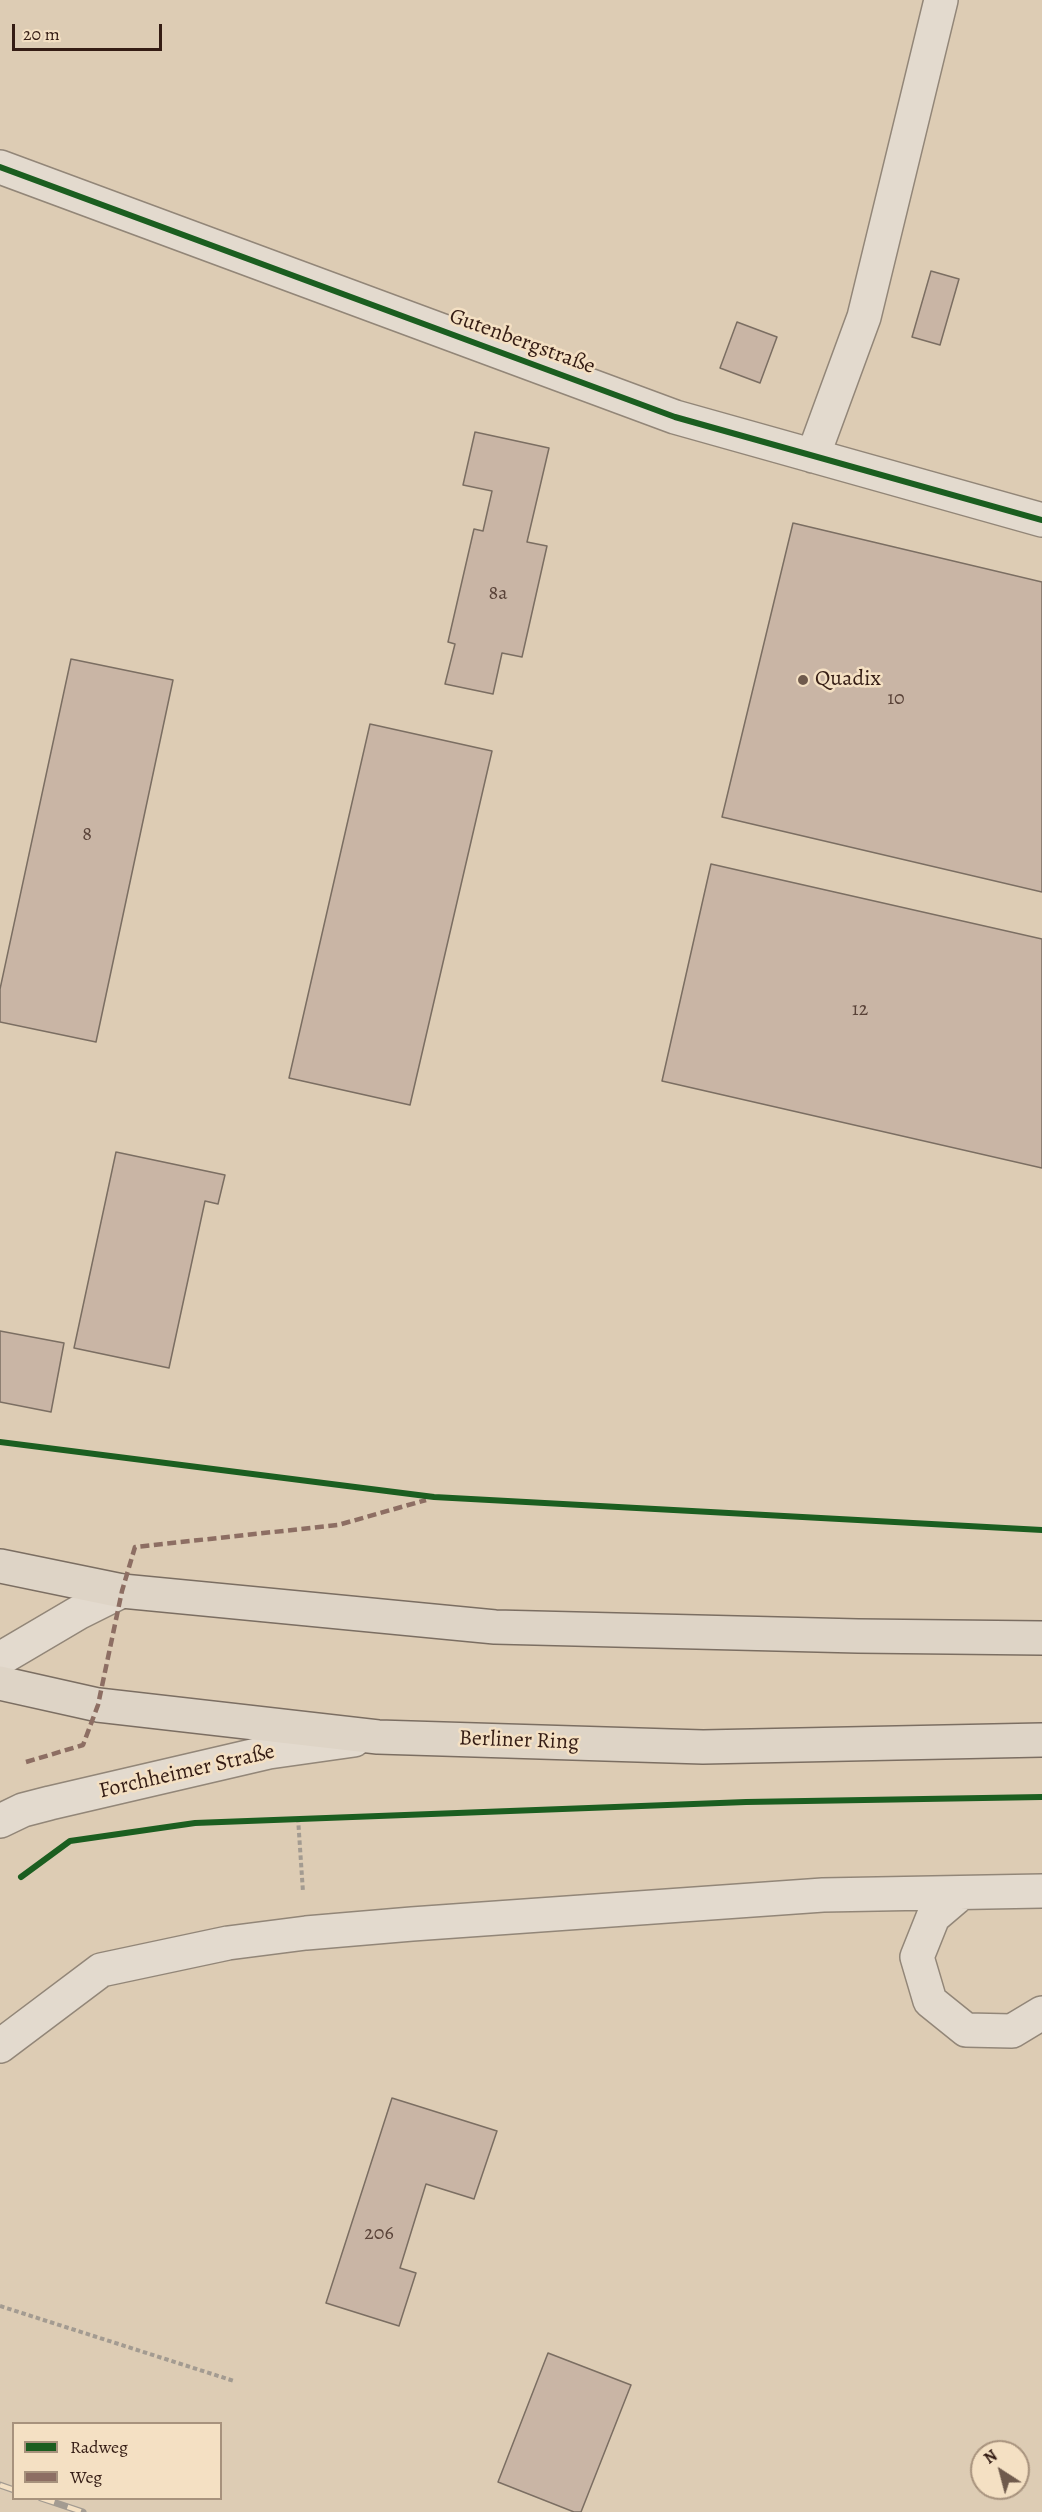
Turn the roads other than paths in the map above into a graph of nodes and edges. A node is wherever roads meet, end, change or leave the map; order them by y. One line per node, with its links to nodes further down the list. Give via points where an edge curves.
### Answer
1 (941, 0): 3 (street, via 864,317)
2 (0, 167): 3 (street, Gutenbergstraße, via 675,417)
3 (813, 456): 4 (street, Gutenbergstraße)
4 (1042, 520)
5 (0, 1566): 6 (main road)
6 (122, 1591): 7 (main road, via 495,1627); 8 (street)
7 (1042, 1638)
8 (0, 1659)
9 (0, 1683): 10 (main road, Berliner Ring, via 98,1705)
10 (378, 1737): 11 (main road, Berliner Ring, via 703,1747); 12 (street, Forchheimer Straße, via 268,1752 23,1810)
11 (1042, 1740)
12 (0, 1821)
13 (1042, 1891): 14 (street)
14 (960, 1894): 15 (street, via 933,1917 917,1957 930,2001 966,2030 1012,2031); 16 (street, via 823,1896 306,1933 228,1943 101,1970)
15 (1042, 2013)
16 (0, 2046)

